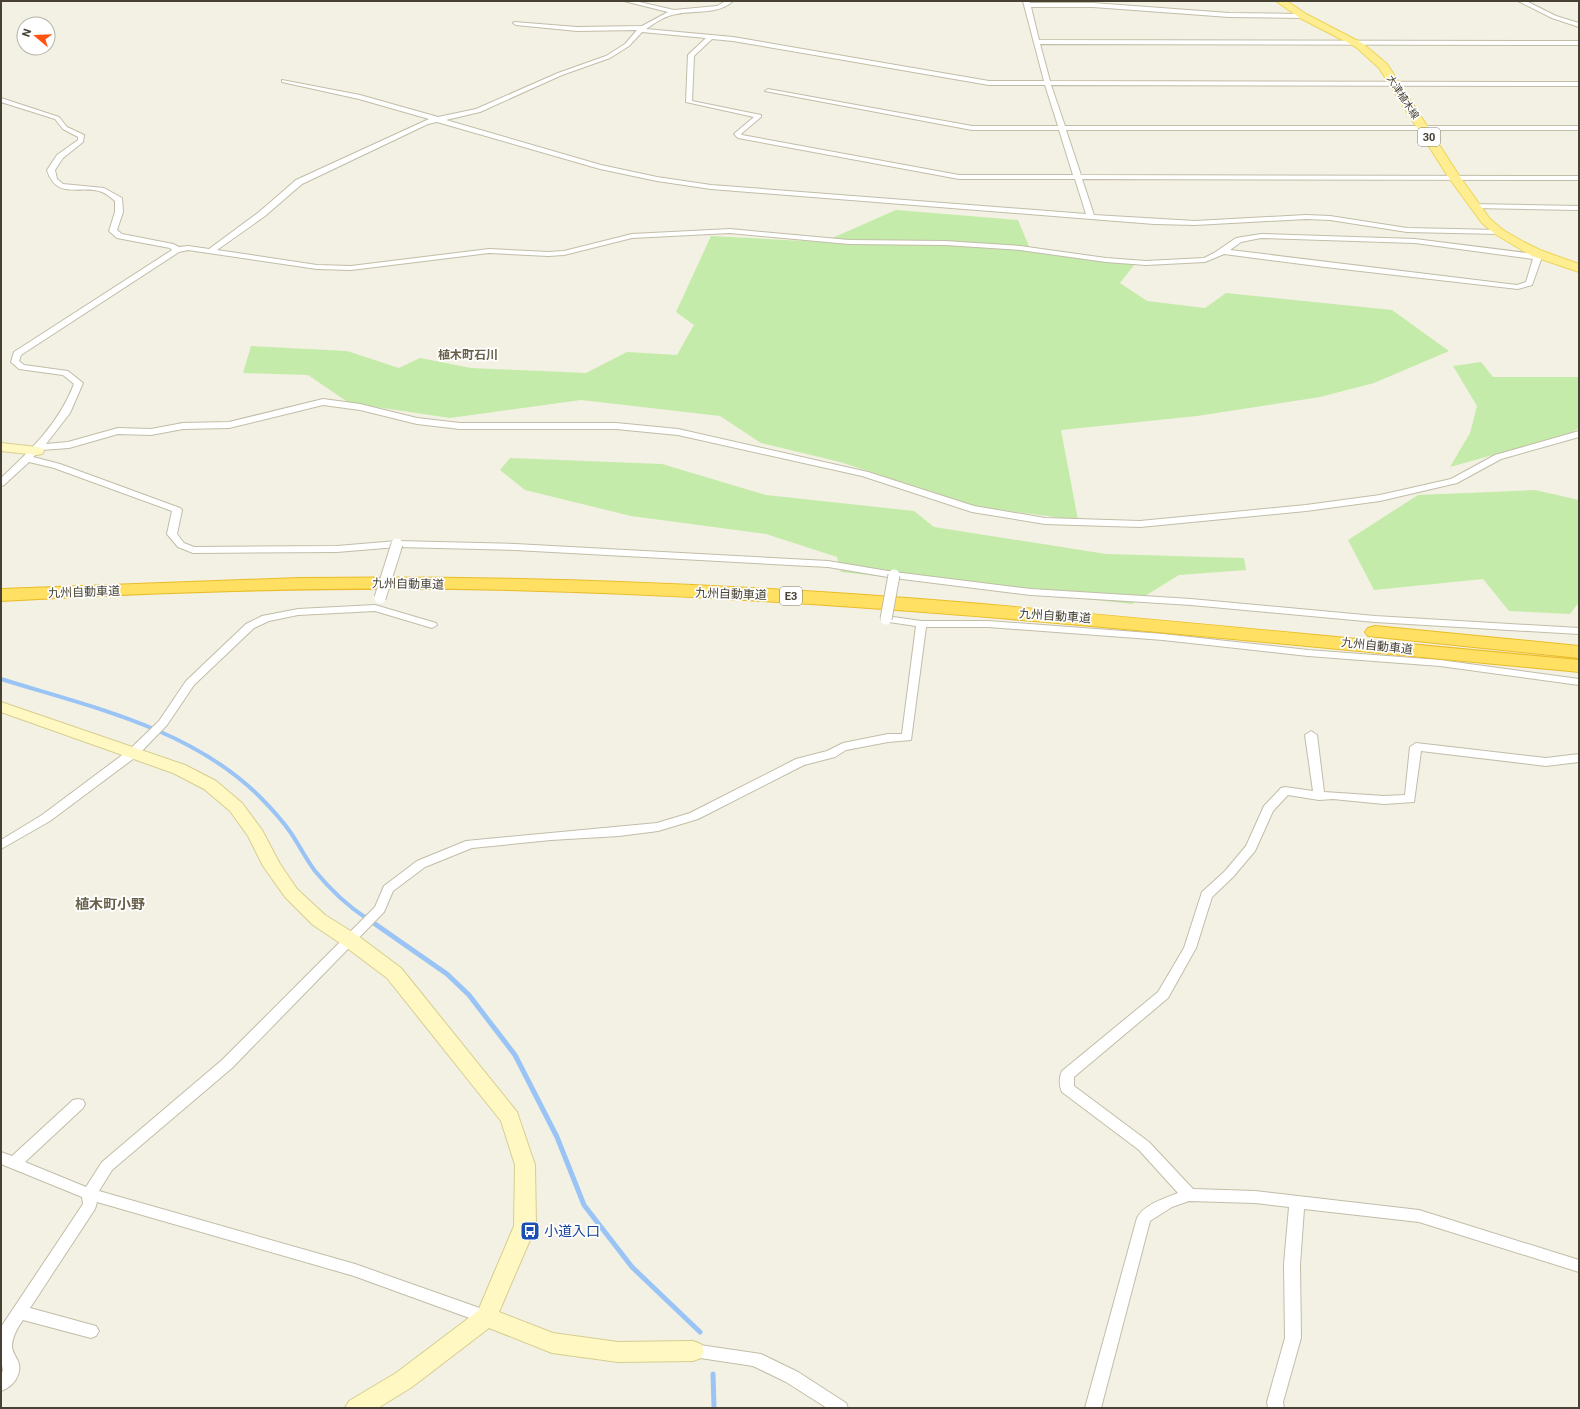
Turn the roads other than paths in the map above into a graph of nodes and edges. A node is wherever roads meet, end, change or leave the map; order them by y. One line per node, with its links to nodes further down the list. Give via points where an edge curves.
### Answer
1 (627, 1): 6 (street)
2 (730, 1): 6 (street, via 711,9)
3 (1281, 1): 7 (main road, 大津植木線 / 30)
4 (1521, 1): 9 (street, via 1554,18)
5 (1026, 3): 7 (street, via 1229,15); 12 (street)
6 (674, 12): 10 (street)
7 (1303, 16): 13 (main road, 大津植木線 / 30)
8 (516, 23): 10 (street, via 577,29)
9 (1579, 25)
10 (641, 29): 11 (street); 21 (street, via 627,45 608,58 560,74 478,111)
11 (712, 36): 16 (street, via 989,83); 25 (street, via 691,55 689,102 759,116 737,134 740,137 949,176)
12 (1036, 42): 13 (street); 16 (street)
13 (1354, 43): 14 (street); 17 (main road, 大津植木線 / 30, via 1383,66)
14 (1579, 43)
15 (284, 81): 21 (street, via 360,97)
16 (1047, 82): 17 (street); 22 (street)
17 (1395, 84): 18 (street); 23 (main road, 大津植木線 / 30)
18 (1579, 84)
19 (768, 91): 22 (street, via 972,128)
20 (1, 100): 32 (street, via 50,114 65,128 82,136 81,141 60,157 51,170 54,180 61,186 104,190 118,200 119,212 113,231 120,236 172,246)
21 (435, 119): 30 (street, via 600,167 657,179 726,188); 33 (street, via 300,182 262,214)
22 (1063, 128): 23 (street); 25 (street)
23 (1423, 128): 24 (street); 26 (main road, 大津植木線 / 30)
24 (1579, 128)
25 (1078, 177): 26 (street); 30 (street)
26 (1455, 178): 27 (street); 28 (main road, 大津植木線 / 30)
27 (1579, 178)
28 (1474, 206): 29 (street); 31 (main road, 大津植木線 / 30)
29 (1579, 208)
30 (1091, 218): 31 (street, via 1175,223 1306,217 1330,218 1406,230)
31 (1499, 232): 35 (main road, 大津植木線 / 30)
32 (177, 250): 33 (street, via 188,248); 39 (street, via 42,336 15,357 15,362 22,367 65,373 79,383 75,396 58,425)
33 (211, 251): 34 (street, via 317,267 351,268 489,250 564,253 632,236 730,231 849,242 945,243 1020,248 1126,262 1205,260)
34 (1223, 251): 35 (street, via 1239,240 1251,237 1314,236 1433,243); 35 (street, via 1518,287 1528,283)
35 (1538, 256): 36 (main road, 大津植木線 / 30)
36 (1579, 268)
37 (1579, 434): 39 (street, via 1498,457 1454,481 1380,498 1140,524 1045,521 972,509 821,462 678,432 610,426 460,426 416,421 360,407 324,402 229,424 182,426 151,432 118,431 69,446)
38 (1, 447): 39 (street)
39 (35, 452): 40 (street); 41 (street, via 57,466 177,510 172,534 181,545 193,550 337,549)
40 (1, 482)
41 (397, 544): 42 (street, via 515,547 828,564); 45 (street, bridge)
42 (894, 575): 46 (street, bridge, via 886,619); 48 (street, via 1031,592 1199,602 1375,619)
43 (1, 584): 49 (highway, 九州自動車道 / E3, via 223,574 374,572 630,578 891,592)
44 (1, 595): 51 (highway, 九州自動車道 / E3, via 254,585 402,583 772,595 1104,620)
45 (375, 608): 47 (street); 55 (street, via 298,612 266,618 250,626 190,683 163,723)
46 (921, 624): 52 (street, via 988,624 1163,637 1308,653 1440,663); 59 (street, via 907,738 888,738 843,747 831,754 800,762 694,816 658,827 470,844 421,864 388,889 380,909)
47 (432, 625)
48 (1579, 631)
49 (1416, 636): 50 (highway); 51 (highway, 九州自動車道 / E3)
50 (1579, 642)
51 (1576, 662)
52 (1579, 682)
53 (1, 707): 55 (street)
54 (1311, 735): 57 (street)
55 (139, 747): 58 (street, via 46,818); 59 (street, via 210,785 236,807 256,834 272,866 291,893 319,920)
56 (1579, 758): 57 (street, via 1546,762 1416,747 1410,799)
57 (1319, 796): 63 (street, via 1285,791 1268,809 1251,848 1229,874 1206,895 1190,948 1163,995 1067,1075 1067,1088 1144,1146)
58 (1, 845)
59 (354, 936): 62 (street, via 227,1064 107,1166); 66 (street, via 394,973 510,1118 525,1165 524,1226)
60 (78, 1104): 61 (street)
61 (8, 1161): 62 (street)
62 (89, 1194): 66 (street, via 355,1270); 67 (street, via 90,1205)
63 (1189, 1195): 64 (street, via 1255,1197); 73 (street, via 1167,1203 1144,1218)
64 (1297, 1202): 65 (street, via 1419,1216); 74 (street, via 1292,1264 1293,1338 1275,1402)
65 (1579, 1266)
66 (486, 1317): 69 (street, via 552,1343 618,1352); 71 (street)
67 (11, 1318): 68 (street); 70 (street, via 4,1346 11,1362 11,1374)
68 (91, 1331)
69 (693, 1351): 72 (street, via 755,1359 792,1377)
70 (1, 1384)
71 (371, 1405)
72 (840, 1408)
73 (1093, 1408)
74 (1276, 1408)

